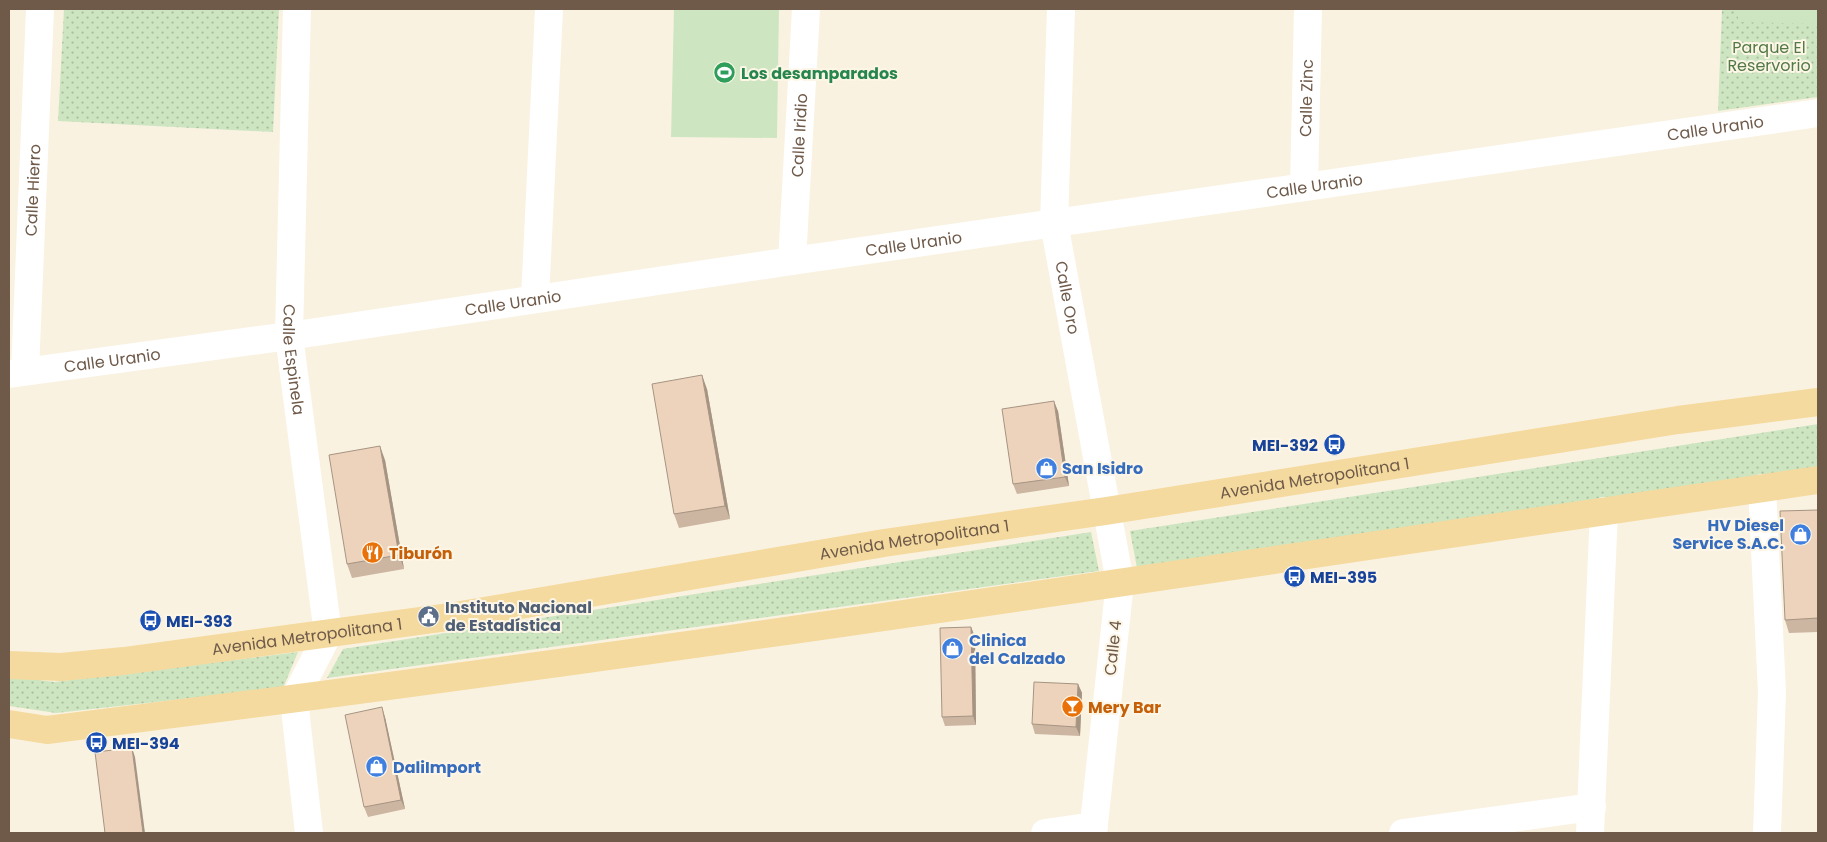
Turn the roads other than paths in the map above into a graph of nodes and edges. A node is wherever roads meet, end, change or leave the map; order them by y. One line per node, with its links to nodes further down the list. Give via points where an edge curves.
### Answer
1 (40, 9): 13 (street, Calle Hierro)
2 (297, 9): 12 (street, Calle Espinela)
3 (549, 9): 11 (street)
4 (806, 9): 10 (street, Calle Iridio)
5 (1061, 9): 9 (street, Calle Oro)
6 (1308, 9): 8 (street, Calle Zinc)
7 (1818, 112): 8 (street, Calle Uranio)
8 (1304, 187): 9 (street, Calle Uranio)
9 (1054, 223): 10 (street, Calle Uranio); 17 (street, Calle Oro)
10 (792, 261): 11 (street, Calle Uranio)
11 (535, 299): 12 (street, Calle Uranio)
12 (289, 336): 13 (street, Calle Uranio); 20 (street, Calle Espinela)
13 (17, 373)
14 (1818, 402): 17 (main road, Avenida Metropolitana 1, via 1678,420)
15 (1818, 480): 16 (main road)
16 (1762, 488): 18 (main road); 29 (street, via 1772,692)
17 (1106, 510): 19 (street, Calle Oro); 20 (main road, Avenida Metropolitana 1)
18 (1604, 511): 19 (main road); 24 (street)
19 (1120, 582): 22 (main road); 25 (street, Calle 4)
20 (328, 634): 21 (main road, Avenida Metropolitana 1, via 124,661 61,667); 22 (street)
21 (9, 665)
22 (294, 700): 23 (main road, via 47,730); 26 (street)
23 (9, 724)
24 (1591, 820): 28 (street)
25 (1094, 830): 27 (street)
26 (309, 833)
27 (1045, 833)
28 (1403, 833)
29 (1768, 833)

